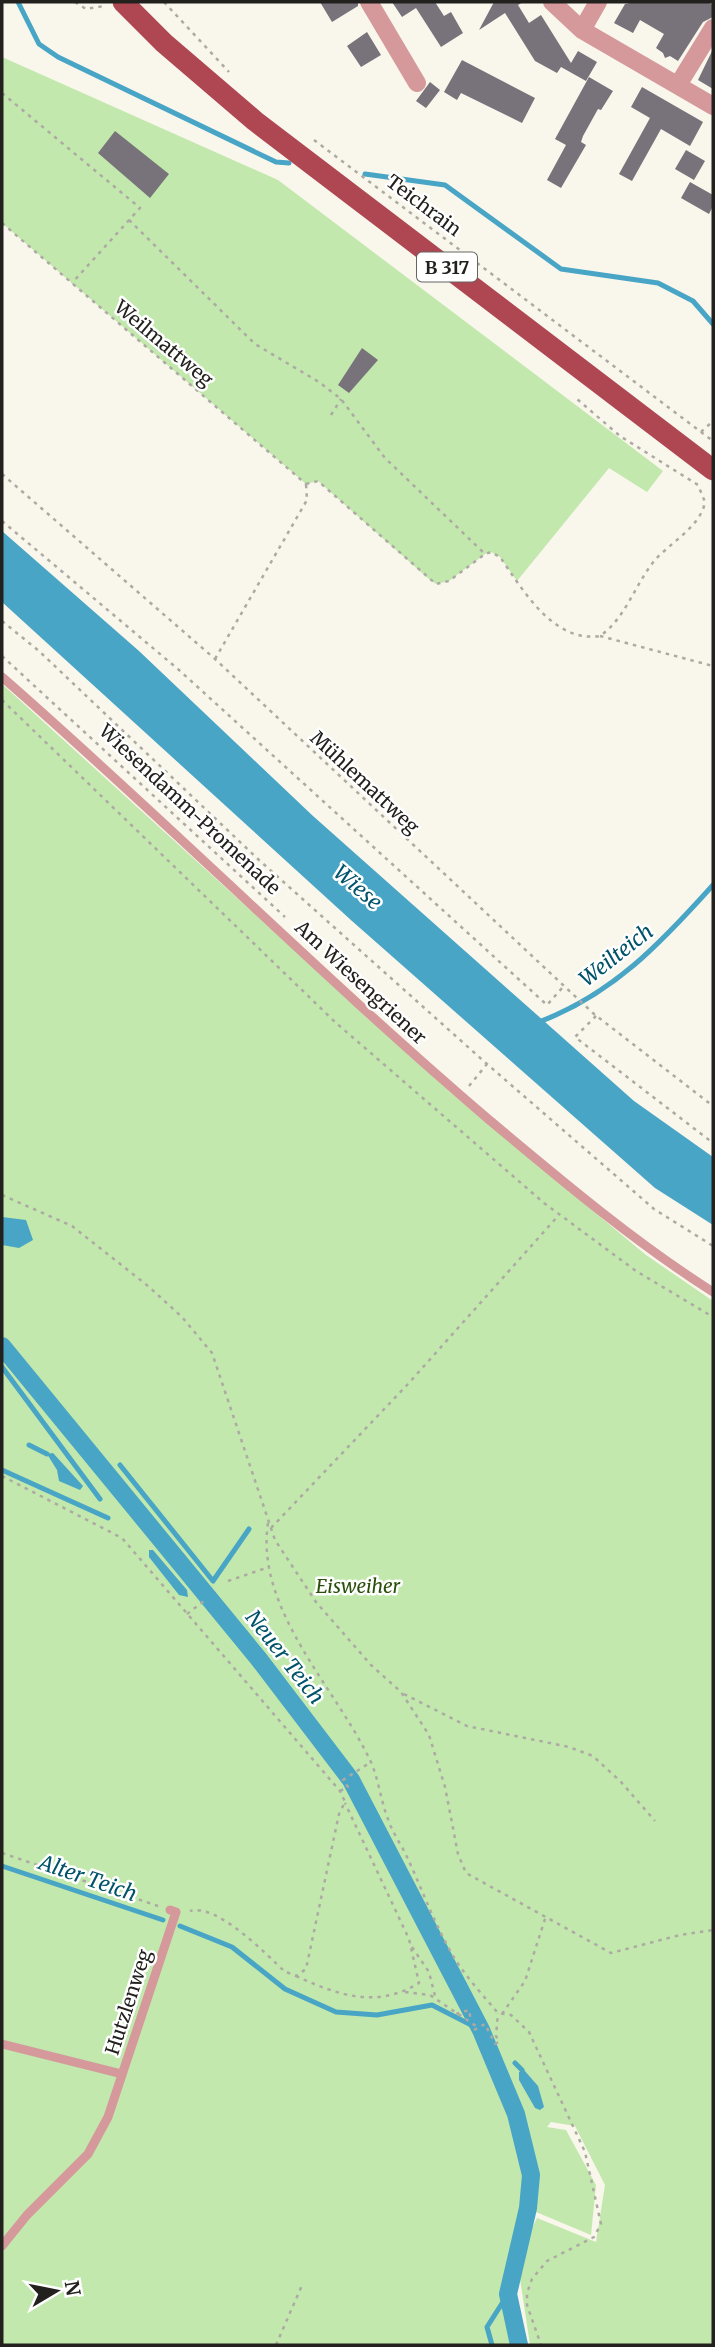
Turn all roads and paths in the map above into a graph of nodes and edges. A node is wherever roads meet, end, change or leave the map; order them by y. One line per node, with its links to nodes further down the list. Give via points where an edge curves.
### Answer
1 (75, 2): 6 (path, via 86,9)
2 (164, 2): 9 (path)
3 (369, 2): 10 (street)
4 (552, 2): 8 (street)
5 (598, 2): 8 (street)
6 (120, 6): 24 (main road, B 317, via 306,160)
7 (713, 28): 11 (street)
8 (583, 30): 11 (street)
9 (237, 80)
10 (417, 83)
11 (678, 85): 13 (street)
12 (2, 93): 15 (path, via 140,208)
13 (713, 106)
14 (308, 136): 22 (path, Teichrain)
15 (129, 220): 17 (path); 18 (path, via 255,344)
16 (2, 223): 17 (path, Weilmattweg)
17 (72, 283): 26 (path, Weilmattweg)
18 (341, 399): 20 (path); 28 (path, via 385,458)
19 (577, 399): 30 (path, via 611,430 698,485 705,502 701,516 655,560 617,620)
20 (331, 415)
21 (713, 421): 22 (path)
22 (701, 432): 23 (path, Teichrain)
23 (713, 441)
24 (713, 470)
25 (2, 474): 32 (path, Mühlemattweg)
26 (306, 484): 28 (path, Weilmattweg, via 318,481 436,584 449,581); 32 (path, via 307,500)
27 (2, 521): 37 (path, via 179,670 547,1005)
28 (485, 554): 30 (path, via 500,557 562,630 582,637)
29 (2, 621): 39 (path)
30 (600, 636): 33 (path)
31 (2, 656): 36 (path, Wiesendamm-Promenade)
32 (215, 660): 37 (path, Mühlemattweg)
33 (713, 666)
34 (2, 677): 46 (lane, Am Wiesengriener, via 398,1042 565,1184)
35 (2, 700): 44 (path, via 335,1022)
36 (293, 924)
37 (563, 987): 38 (path, Mühlemattweg)
38 (595, 1015): 41 (path, Mühlemattweg); 42 (path, via 575,1037)
39 (486, 1064): 40 (path, via 469,1086); 45 (path, via 654,1209)
40 (460, 1077)
41 (713, 1106)
42 (713, 1143)
43 (2, 1195): 49 (path, via 72,1227 148,1286 212,1353)
44 (558, 1215): 47 (path, via 636,1271); 50 (path, via 408,1384)
45 (713, 1246)
46 (713, 1292)
47 (713, 1317)
48 (2, 1476): 54 (path, via 122,1538)
49 (269, 1520): 50 (path); 51 (path, via 264,1548)
50 (271, 1528): 55 (path, via 316,1602)
51 (269, 1567): 52 (path); 56 (path, via 303,1646)
52 (228, 1580)
53 (204, 1601): 54 (path)
54 (187, 1614): 57 (path)
55 (401, 1692): 59 (path, via 467,1726 559,1744 593,1756); 62 (path, via 429,1735 466,1873)
56 (371, 1762): 57 (path, via 344,1779 348,1787); 68 (path, via 383,1790 387,1819 436,1922 453,1955)
57 (340, 1791): 58 (path)
58 (345, 1802): 64 (path); 65 (path, via 311,1958)
59 (655, 1821)
60 (2, 1853): 61 (path)
61 (173, 1911): 65 (path, via 196,1909 227,1921 284,1971); 74 (lane, Hutzlenweg)
62 (546, 1916): 63 (path, via 611,1953); 68 (path, via 526,1981)
63 (713, 1930)
64 (410, 1944): 66 (path, via 419,1983); 67 (path, via 429,1972)
65 (296, 1976): 66 (path, via 355,1998)
66 (405, 1992): 67 (path)
67 (436, 2000): 69 (path)
68 (500, 2013): 71 (path, via 499,2042 495,2044 485,2024); 78 (path, via 511,2015 529,2032 570,2116 585,2152 601,2224 594,2237 547,2261)
69 (456, 2014): 70 (path); 70 (path, via 469,2010)
70 (471, 2022): 71 (path)
71 (479, 2028): 72 (path)
72 (474, 2030)
73 (2, 2044): 74 (lane)
74 (122, 2074): 75 (lane, Hutzlenweg, via 108,2117 88,2154)
75 (2, 2246)
76 (303, 2283): 79 (path)
77 (520, 2292): 78 (path)
78 (527, 2293): 80 (path)
79 (276, 2345)
80 (541, 2345)

